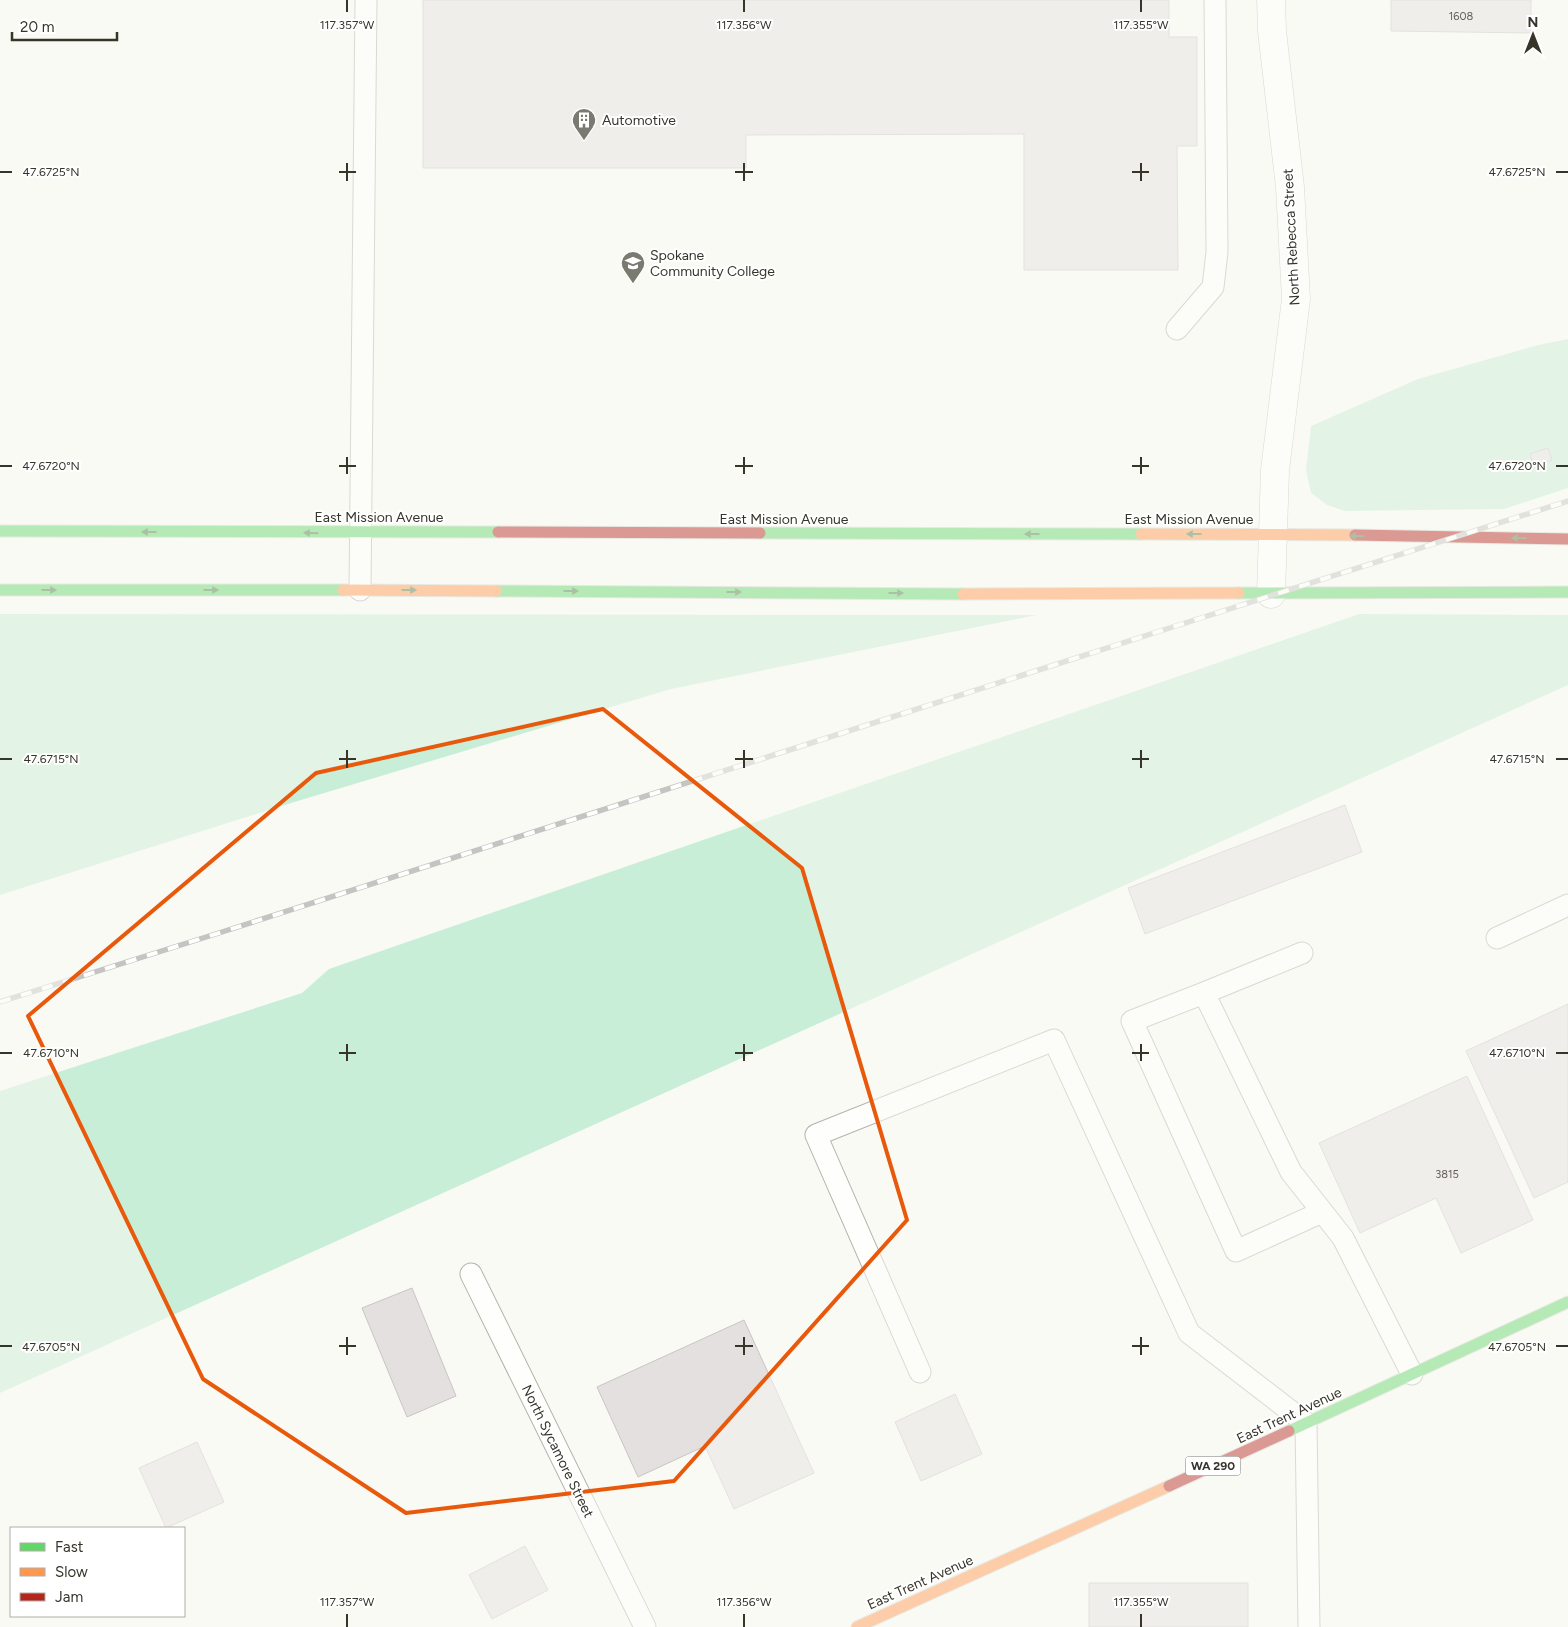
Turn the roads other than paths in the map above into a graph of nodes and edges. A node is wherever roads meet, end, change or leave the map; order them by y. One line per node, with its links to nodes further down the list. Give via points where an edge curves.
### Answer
1 (366, 0): 6 (lane)
2 (1215, 0): 4 (lane, via 1218,252 1213,287)
3 (1272, 0): 7 (street, North Rebecca Street, via 1272,31 1290,187 1296,299 1275,470)
4 (1177, 329)
5 (0, 531): 6 (main road, East Mission Avenue, one-way to 5)
6 (360, 533): 7 (main road, East Mission Avenue, one-way to 6); 10 (lane)
7 (1272, 534): 8 (main road, East Mission Avenue, one-way to 7); 12 (street, North Rebecca Street)
8 (1568, 538)
9 (0, 590): 10 (main road, one-way to 10)
10 (360, 590): 12 (main road, one-way to 12)
11 (1568, 592): 12 (main road)
12 (1271, 594)
13 (1568, 905): 14 (lane)
14 (1497, 938)
15 (1302, 953): 16 (lane)
16 (1204, 993): 17 (lane, via 1291,1172); 17 (lane, via 1132,1021 1236,1251)
17 (1322, 1212): 21 (lane, via 1343,1238)
18 (471, 1274): 23 (lane, North Sycamore Street)
19 (1568, 1302): 21 (main road, East Trent Avenue / WA 290)
20 (920, 1372): 22 (lane, via 816,1135 1054,1040 1188,1333)
21 (1412, 1374): 22 (main road, East Trent Avenue / WA 290)
22 (1306, 1423): 24 (main road, East Trent Avenue / WA 290); 25 (lane)
23 (645, 1627)
24 (857, 1627)
25 (1309, 1627)

